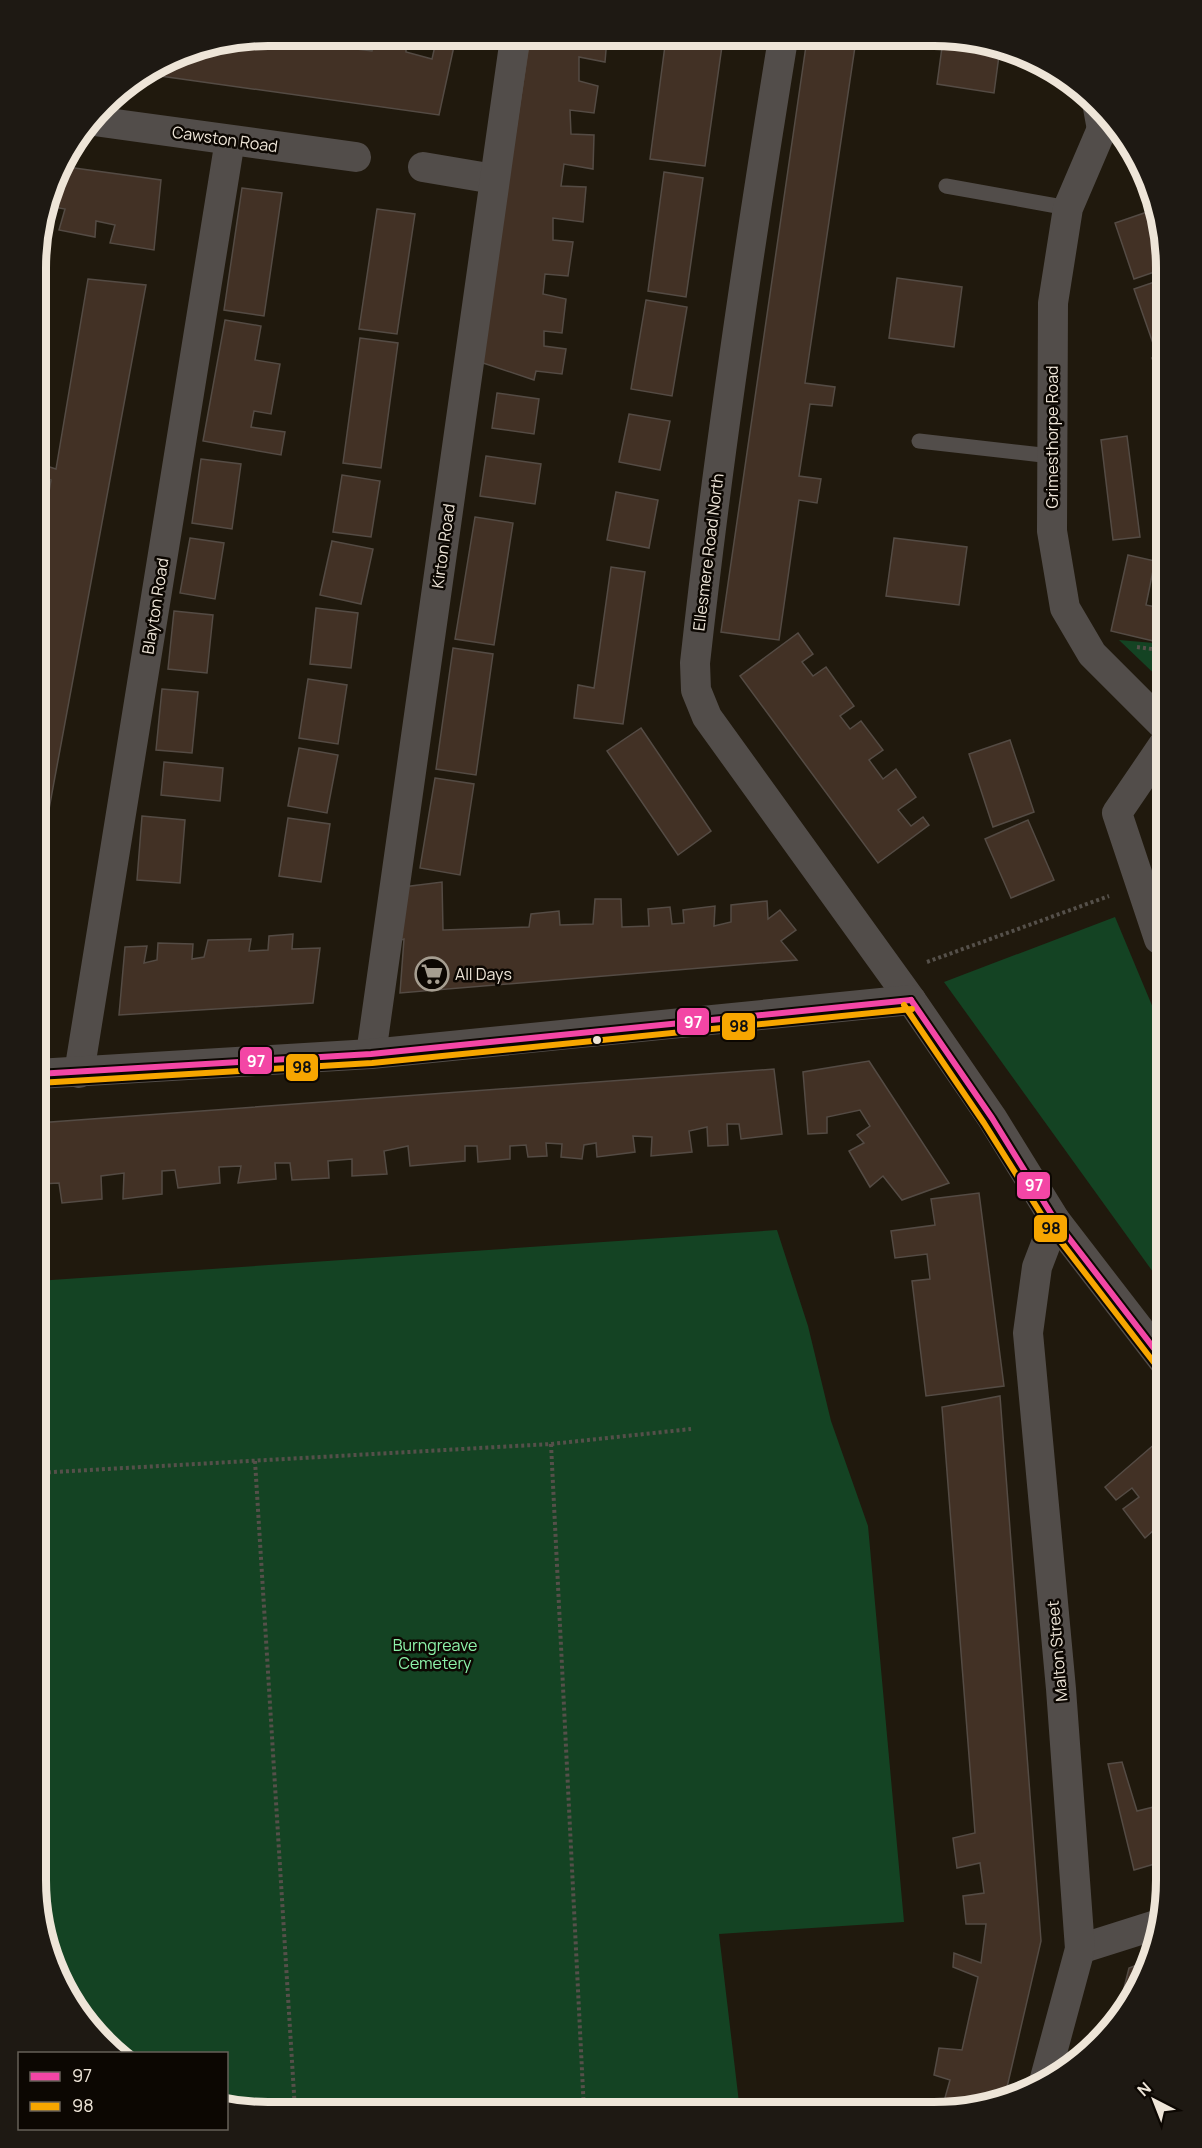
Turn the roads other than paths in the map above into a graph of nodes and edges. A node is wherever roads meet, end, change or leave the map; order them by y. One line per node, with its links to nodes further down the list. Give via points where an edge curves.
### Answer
1 (514, 46): 8 (street, Kirton Road)
2 (782, 46): 16 (street, Ellesmere Road North, via 716,480 695,663 696,690 707,717)
3 (102, 122): 5 (street, Cawston Road)
4 (1102, 129): 10 (street, Grimesthorpe Road)
5 (230, 140): 6 (street, Cawston Road); 18 (street, Blayton Road)
6 (356, 157)
7 (423, 167): 8 (street)
8 (494, 179): 17 (street, Kirton Road)
9 (946, 186): 10 (lane)
10 (1068, 208): 12 (street, Grimesthorpe Road, via 1053,303)
11 (919, 441): 12 (lane)
12 (1051, 456): 13 (street, Grimesthorpe Road, via 1052,531 1065,608 1092,654)
13 (1156, 718)
14 (1156, 756): 15 (street, via 1117,813)
15 (1156, 930)
16 (911, 1000): 17 (street); 20 (street, Ellesmere Road North, via 992,1118)
17 (371, 1054): 18 (street)
18 (80, 1073): 19 (street)
19 (46, 1074)
20 (1055, 1220): 21 (street, Ellesmere Road North); 23 (street, Malton Street, via 1037,1267 1029,1333)
21 (1156, 1351)
22 (1150, 1927): 23 (street)
23 (1080, 1949): 24 (street, Malton Street)
24 (1047, 2071)

